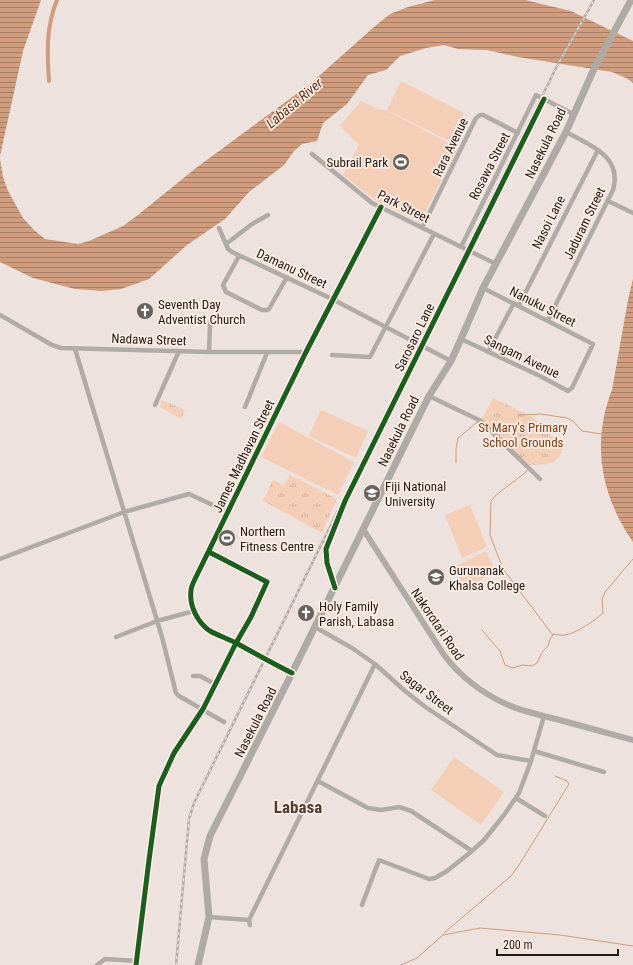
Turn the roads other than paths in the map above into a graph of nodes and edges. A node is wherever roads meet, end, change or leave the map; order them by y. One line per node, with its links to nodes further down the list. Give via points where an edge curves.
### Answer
1 (631, 0): 3 (main road, Nasekula Road)
2 (544, 99): 3 (street); 5 (street, Rosawa Street, via 536,96); 17 (street, Sarosaro Lane)
3 (573, 114): 4 (main road, Nasekula Road)
4 (566, 132): 6 (street, Jaduram Street); 19 (main road, Nasekula Road)
5 (518, 133): 13 (street, Rara Avenue, via 483,115 476,118); 16 (street, Rosawa Street)
6 (598, 150): 8 (street, Jaduram Street, via 607,156 615,174 616,181); 23 (street, Nasoi Lane)
7 (312, 154): 9 (street, Park Street)
8 (608, 201): 10 (street); 26 (street, Jaduram Street)
9 (381, 207): 13 (street, Park Street); 22 (street, James Madhavan Street)
10 (633, 213)
11 (268, 215): 15 (street)
12 (219, 228): 15 (street, Damanu Street)
13 (422, 228): 14 (street, Park Street)
14 (434, 234): 16 (street, Park Street); 27 (street)
15 (226, 244): 18 (street, Damanu Street, via 228,250)
16 (461, 247): 17 (street, Park Street)
17 (468, 250): 19 (street, Park Street); 30 (street, Sarosaro Lane)
18 (239, 256): 20 (street, Damanu Street); 20 (street, via 223,286 224,289 262,310 269,309)
19 (496, 264): 21 (main road, Nasekula Road)
20 (287, 277): 22 (street, Damanu Street)
21 (483, 288): 23 (street, Nanuku Street); 28 (main road, Nasekula Road)
22 (332, 299): 27 (street, Damanu Street); 34 (street, James Madhavan Street)
23 (517, 304): 26 (street, Nanuku Street); 35 (street, Nasoi Lane)
24 (0, 315): 31 (street, Nadawa Street, via 52,345)
25 (215, 318): 33 (street, via 210,324)
26 (548, 320): 29 (street, Nanuku Street)
27 (386, 328): 30 (street, Damanu Street, via 420,346); 37 (street, via 370,357)
28 (461, 339): 35 (street, Sangam Avenue); 38 (main road, Nasekula Road)
29 (593, 344): 35 (street, Sangam Avenue, via 572,388 568,391)
30 (423, 345): 38 (street, Damanu Street); 48 (street, Sarosaro Lane, via 345,501 326,549)
31 (75, 349): 32 (street, Nadawa Street); 43 (street)
32 (179, 351): 33 (street, Nadawa Street); 40 (street)
33 (208, 352): 36 (street, Nadawa Street)
34 (306, 352): 36 (street, Nadawa Street); 44 (street, James Madhavan Street)
35 (488, 352)
36 (266, 353): 41 (street)
37 (332, 355)
38 (450, 361): 39 (main road, Nasekula Road)
39 (429, 396): 42 (street, via 481,421); 45 (main road, Nasekula Road)
40 (155, 405)
41 (245, 408)
42 (540, 479)
43 (124, 512): 44 (street, via 189,494); 47 (street); 50 (street)
44 (228, 512): 46 (street, James Madhavan Street)
45 (363, 529): 48 (main road, Nasekula Road); 59 (street, Nakorotari Road, via 454,667 494,698)
46 (209, 552): 49 (street, James Madhavan Street, via 191,591); 53 (street, via 266,582)
47 (0, 560)
48 (335, 588): 51 (main road, Nasekula Road)
49 (194, 611): 50 (street); 53 (street, James Madhavan Street, via 209,630)
50 (157, 622): 52 (street); 58 (street, via 176,693)
51 (315, 627): 54 (street, Sagar Street, via 334,636); 55 (main road, Nasekula Road)
52 (116, 637)
53 (236, 643): 55 (street, James Madhavan Street); 57 (street)
54 (375, 664): 63 (street, Sagar Street, via 424,706 497,755); 65 (street)
55 (292, 673): 70 (main road, Nasekula Road, via 207,845 204,859)
56 (193, 676): 57 (street, via 200,676)
57 (216, 684): 58 (street)
58 (203, 709): 60 (street); 73 (street, via 174,753 159,786)
59 (544, 716): 61 (street, Nakorotari Road); 62 (street)
60 (224, 722)
61 (633, 740)
62 (534, 751): 63 (street); 64 (street)
63 (531, 761): 66 (street)
64 (604, 772)
65 (318, 781): 68 (street, via 368,808 381,810 399,807 411,811); 71 (street)
66 (516, 798): 67 (street); 68 (street, via 484,840)
67 (545, 816)
68 (472, 851): 69 (street, via 447,871 429,879 379,860)
69 (362, 905)
70 (209, 917): 71 (street); 75 (main road, Nasekula Road)
71 (249, 920): 72 (street)
72 (250, 925)
73 (136, 963): 74 (street, via 105,959)
74 (97, 965)
75 (198, 965)

